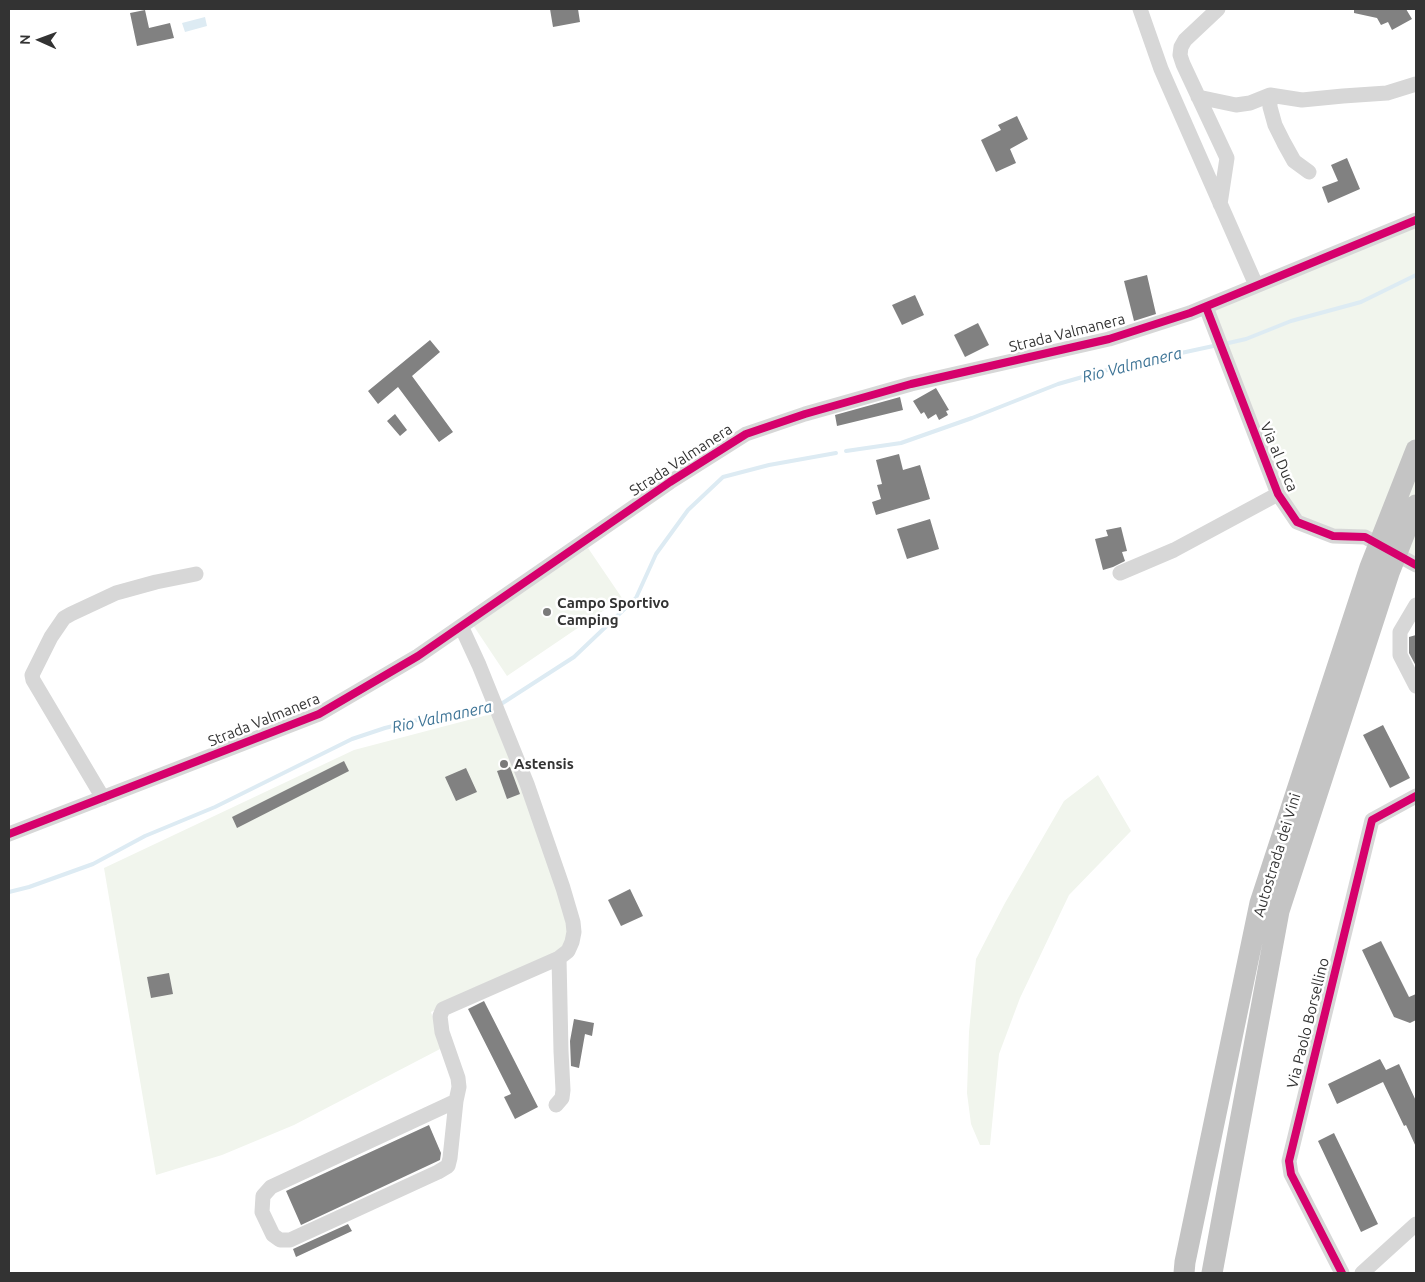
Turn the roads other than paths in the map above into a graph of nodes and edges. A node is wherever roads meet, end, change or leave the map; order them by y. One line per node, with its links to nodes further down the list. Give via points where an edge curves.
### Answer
1 (1140, 9): 7 (street, via 1161,69)
2 (1218, 9): 5 (street, via 1185,40 1181,48 1183,64)
3 (1416, 84): 4 (street, via 1387,94 1302,100)
4 (1270, 95): 5 (street, via 1236,105); 6 (street, via 1275,125 1294,161)
5 (1198, 97): 7 (street, via 1227,158)
6 (1308, 172)
7 (1220, 205): 9 (street)
8 (1416, 220): 9 (street, Strada Valmanera)
9 (1256, 285): 10 (street, Strada Valmanera)
10 (1206, 307): 12 (street, Via al Duca); 19 (street, Strada Valmanera, via 1109,339 911,384 746,434 670,482)
11 (1416, 450): 15 (highway, Autostrada dei Vini)
12 (1278, 494): 14 (street, Via al Duca, via 1297,522 1333,536 1365,537); 16 (street, via 1174,550)
13 (1416, 505): 15 (highway, Autostrada dei Vini)
14 (1416, 565)
15 (1380, 570): 28 (highway, Autostrada dei Vini, via 1260,903); 29 (highway, Autostrada dei Vini, via 1279,911)
16 (1120, 573)
17 (196, 574): 22 (street, via 116,593 64,618 32,675)
18 (1416, 605): 20 (street, via 1400,632 1400,654)
19 (461, 626): 22 (street, Strada Valmanera, via 418,656 319,714); 24 (street, via 527,784 563,888 574,932 568,951)
20 (1416, 686)
21 (1416, 796): 30 (street, Via Paolo Borsellino, via 1372,820 1289,1161 1291,1174)
22 (103, 798): 23 (street, Strada Valmanera)
23 (9, 834)
24 (559, 958): 25 (street, via 443,1009 440,1016 442,1032 458,1078); 26 (street, via 563,1090 562,1098)
25 (456, 1101): 25 (street, via 271,1187 263,1196 262,1212 273,1235 280,1240 290,1240 448,1166)
26 (556, 1104)
27 (1416, 1224): 31 (street)
28 (1184, 1273)
29 (1212, 1273)
30 (1342, 1273)
31 (1362, 1273)

